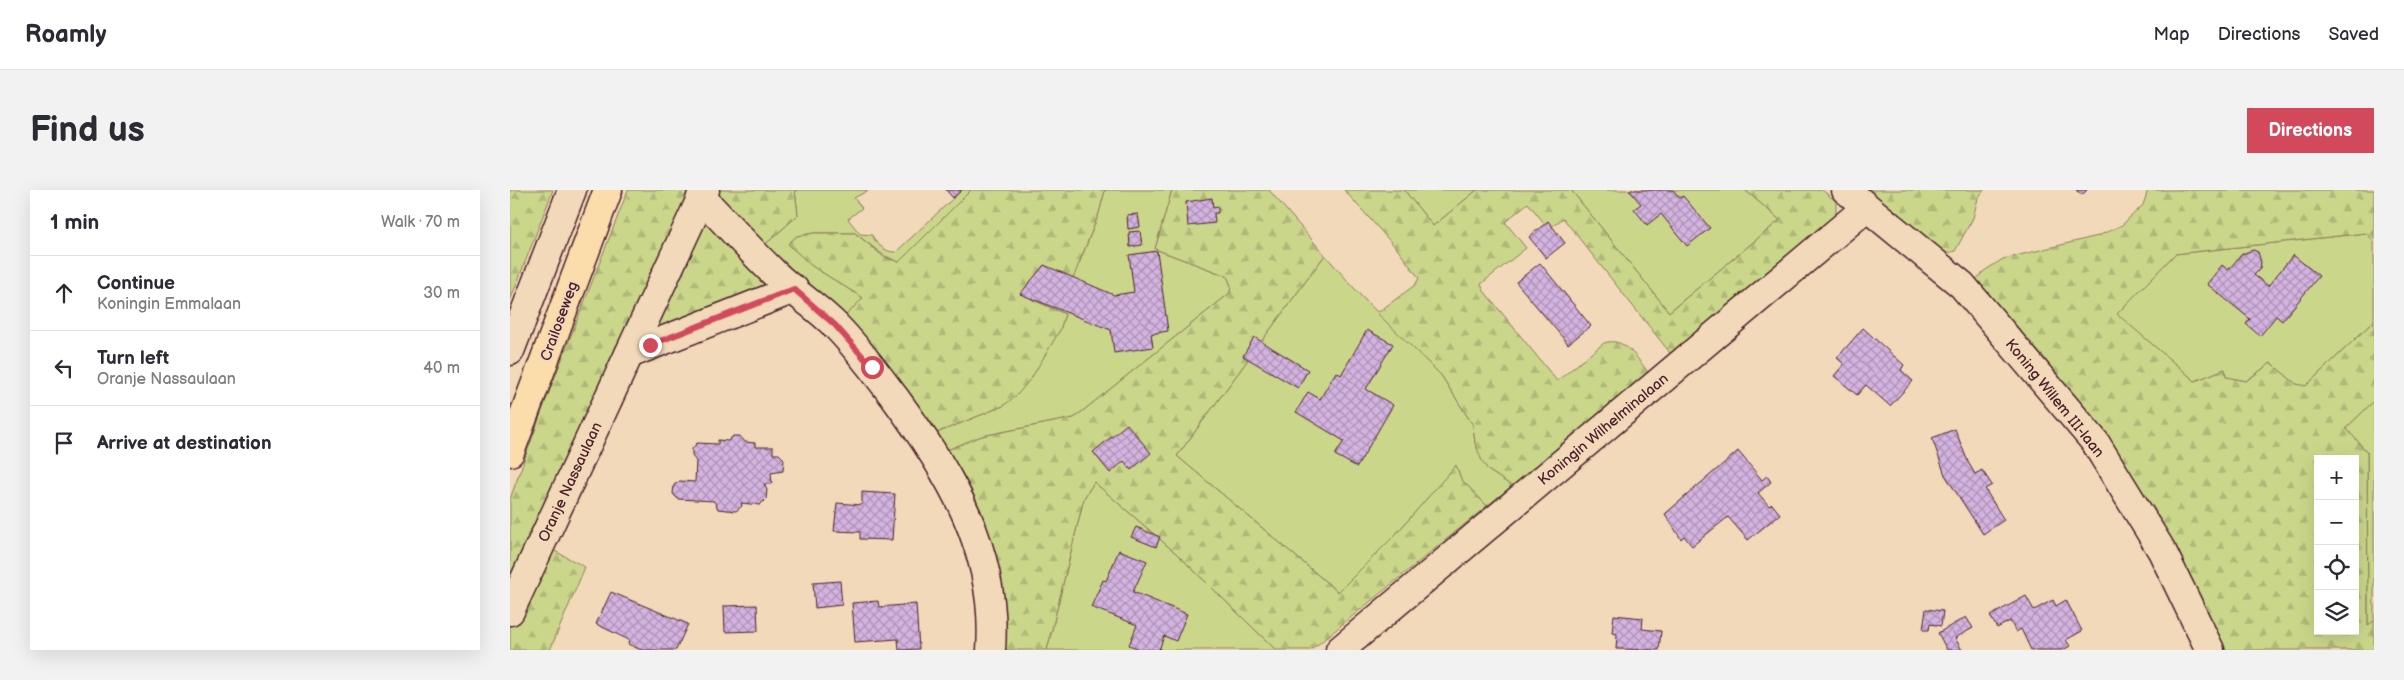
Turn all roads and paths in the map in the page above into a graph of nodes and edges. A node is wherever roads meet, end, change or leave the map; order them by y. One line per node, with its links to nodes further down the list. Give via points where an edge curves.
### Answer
1 (572, 190): 7 (street)
2 (608, 190): 9 (main road, Crailoseweg)
3 (1846, 190): 5 (street, Koning Willem III-laan)
4 (703, 194): 6 (street, via 776,275); 8 (street, Oranje Nassaulaan)
5 (1866, 208): 12 (street, Koningin Wilhelminalaan); 13 (street, Koning Willem III-laan, via 1962,285 2095,442 2162,551)
6 (794, 289): 8 (street); 11 (street, via 835,325 872,367 928,442 955,489 975,532 989,595)
7 (510, 351)
8 (629, 354): 10 (street, Oranje Nassaulaan)
9 (510, 452)
10 (510, 611)
11 (991, 650)
12 (1340, 650)
13 (2210, 650)

